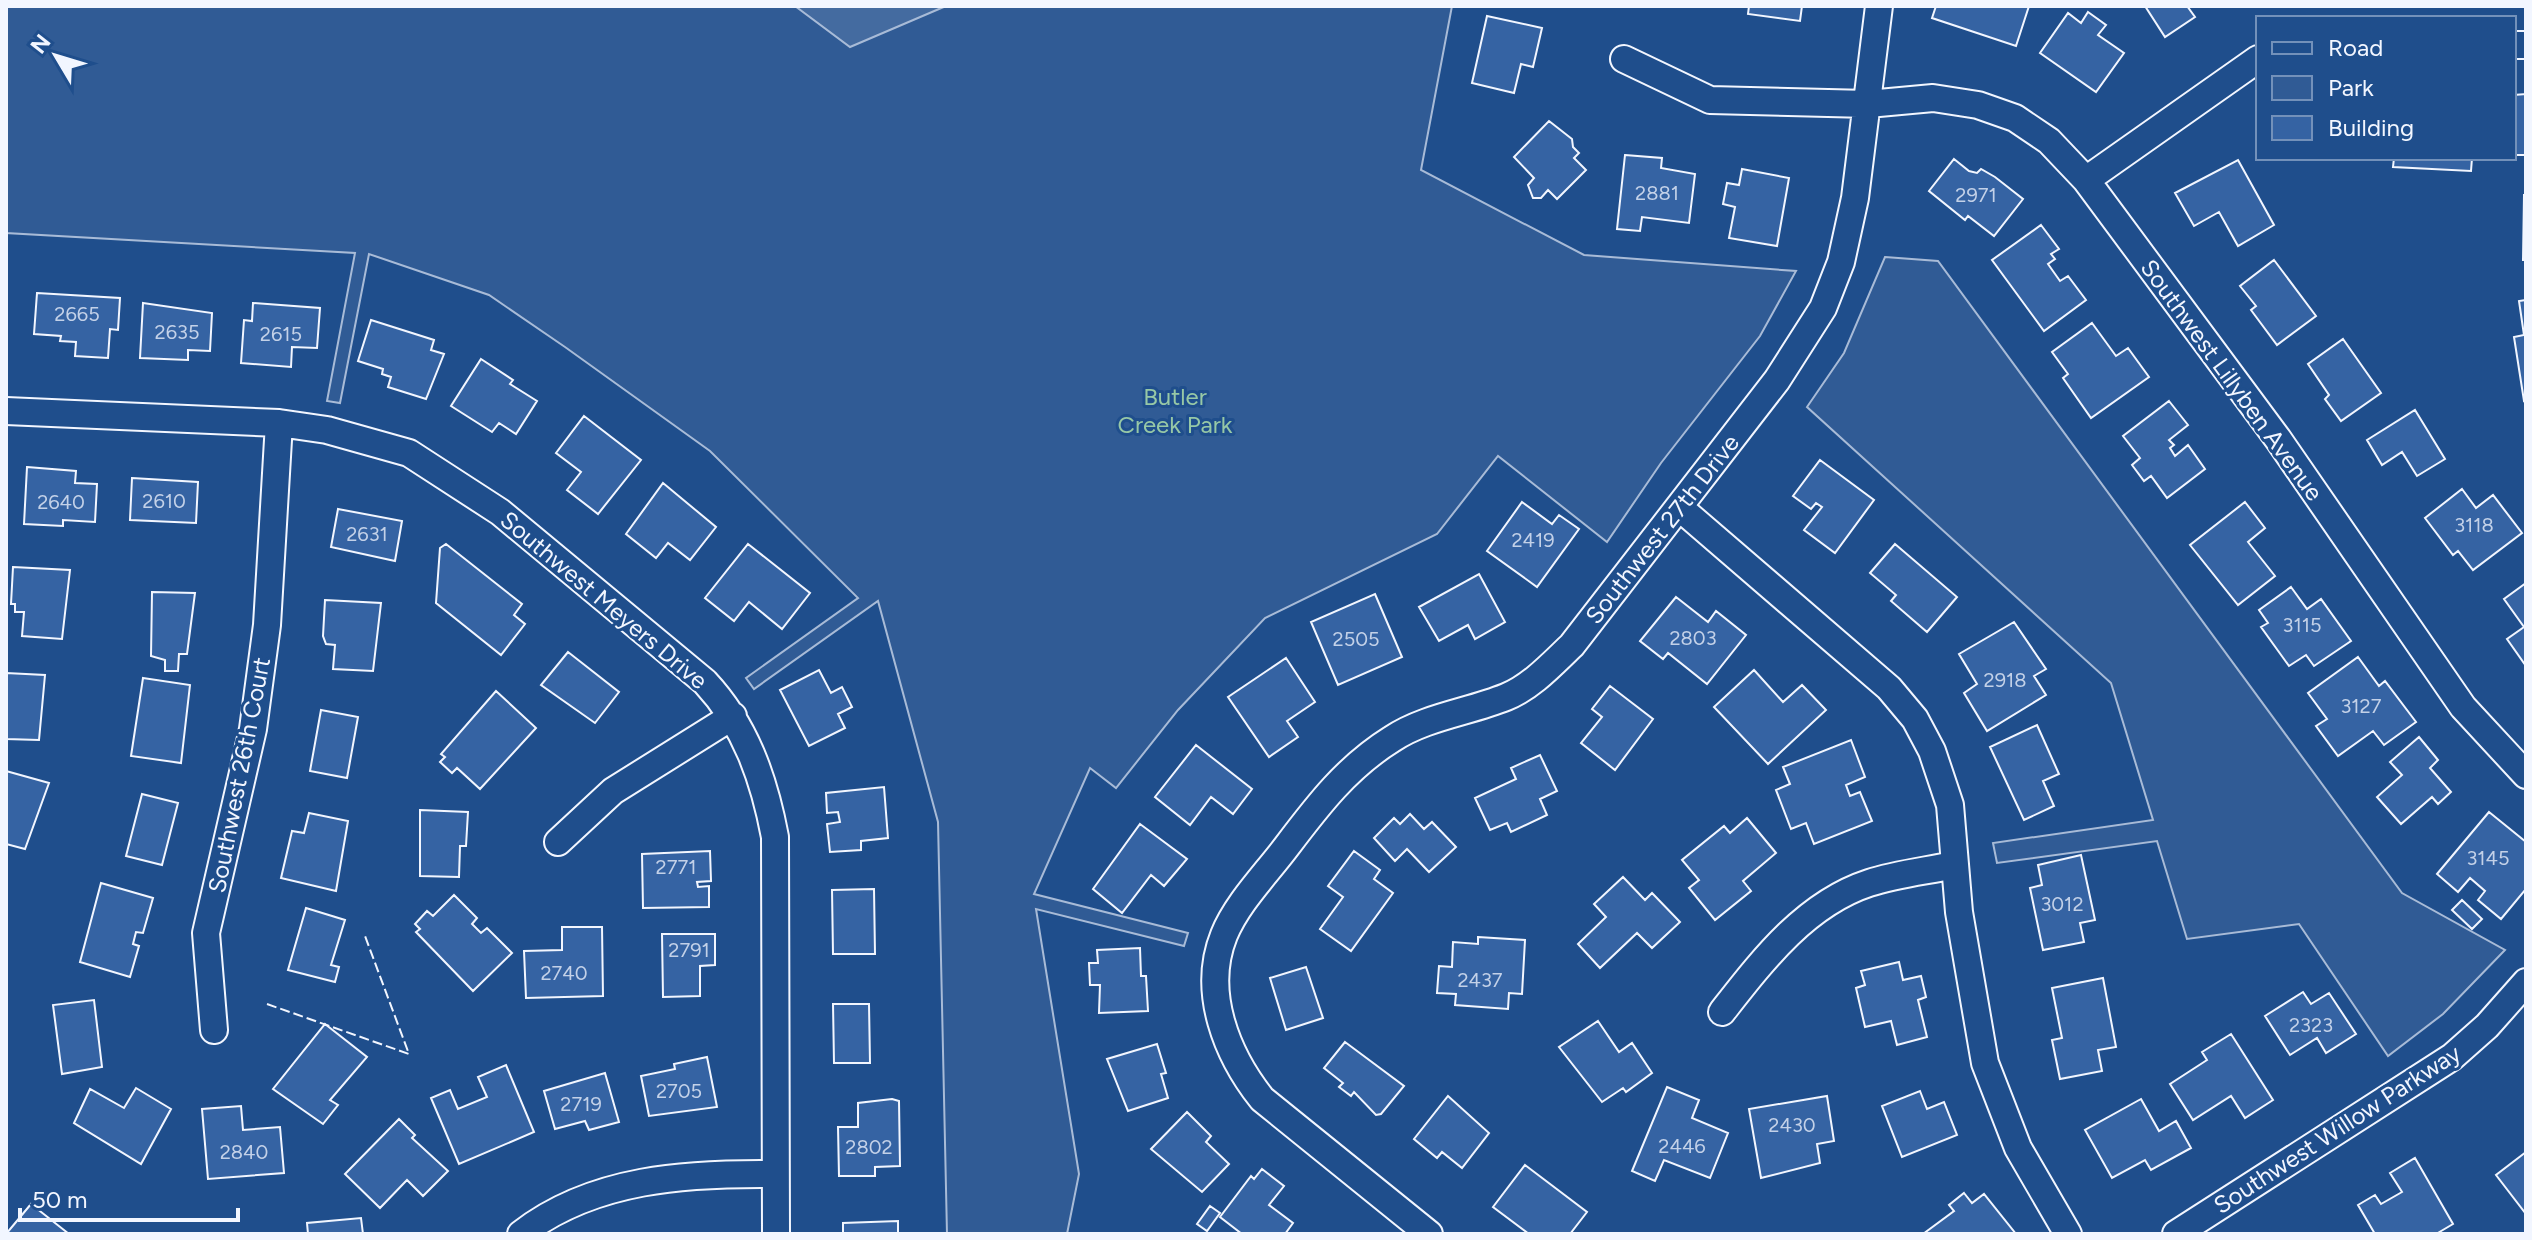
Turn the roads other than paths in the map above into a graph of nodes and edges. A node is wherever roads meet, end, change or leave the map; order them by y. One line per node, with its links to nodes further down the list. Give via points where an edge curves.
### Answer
1 (1879, 6): 4 (street, Southwest 27th Drive)
2 (1624, 59): 4 (street, Southwest Lillyben Avenue, via 1710,100)
3 (2256, 60): 5 (street)
4 (1868, 104): 5 (street, Southwest Lillyben Avenue, via 1933,98 1978,105 2015,118 2049,141); 8 (street, Southwest 27th Drive, via 1853,209 1827,298 1777,380)
5 (2086, 180): 10 (street, Southwest Lillyben Avenue, via 2278,439 2463,707)
6 (6, 411): 7 (street, Southwest Meyers Drive)
7 (279, 423): 9 (street, Southwest Meyers Drive, via 371,440 409,453 468,489 680,659); 15 (street, Southwest 26th Court, via 267,625 253,729 206,933)
8 (1680, 508): 12 (street, via 1889,688 1915,719 1950,805); 19 (street, Southwest 27th Drive, via 1572,645 1540,676 1508,696 1395,736 1356,763 1240,908 1220,947 1217,995 1223,1033 1240,1071 1262,1099)
9 (733, 716): 11 (street, via 613,791); 16 (street, Southwest Meyers Drive, via 767,796 775,837)
10 (2526, 775)
11 (558, 842)
12 (1954, 865): 14 (street, via 1868,883 1809,914); 20 (street, via 1985,1063 2018,1148)
13 (2526, 982): 21 (street, Southwest Willow Parkway, via 2452,1057)
14 (1722, 1012)
15 (214, 1030)
16 (775, 1174): 17 (street, via 716,1174 614,1188 552,1212); 18 (street, Southwest Meyers Drive)
17 (521, 1234)
18 (776, 1234)
19 (1429, 1234)
20 (2068, 1234)
21 (2176, 1234)

